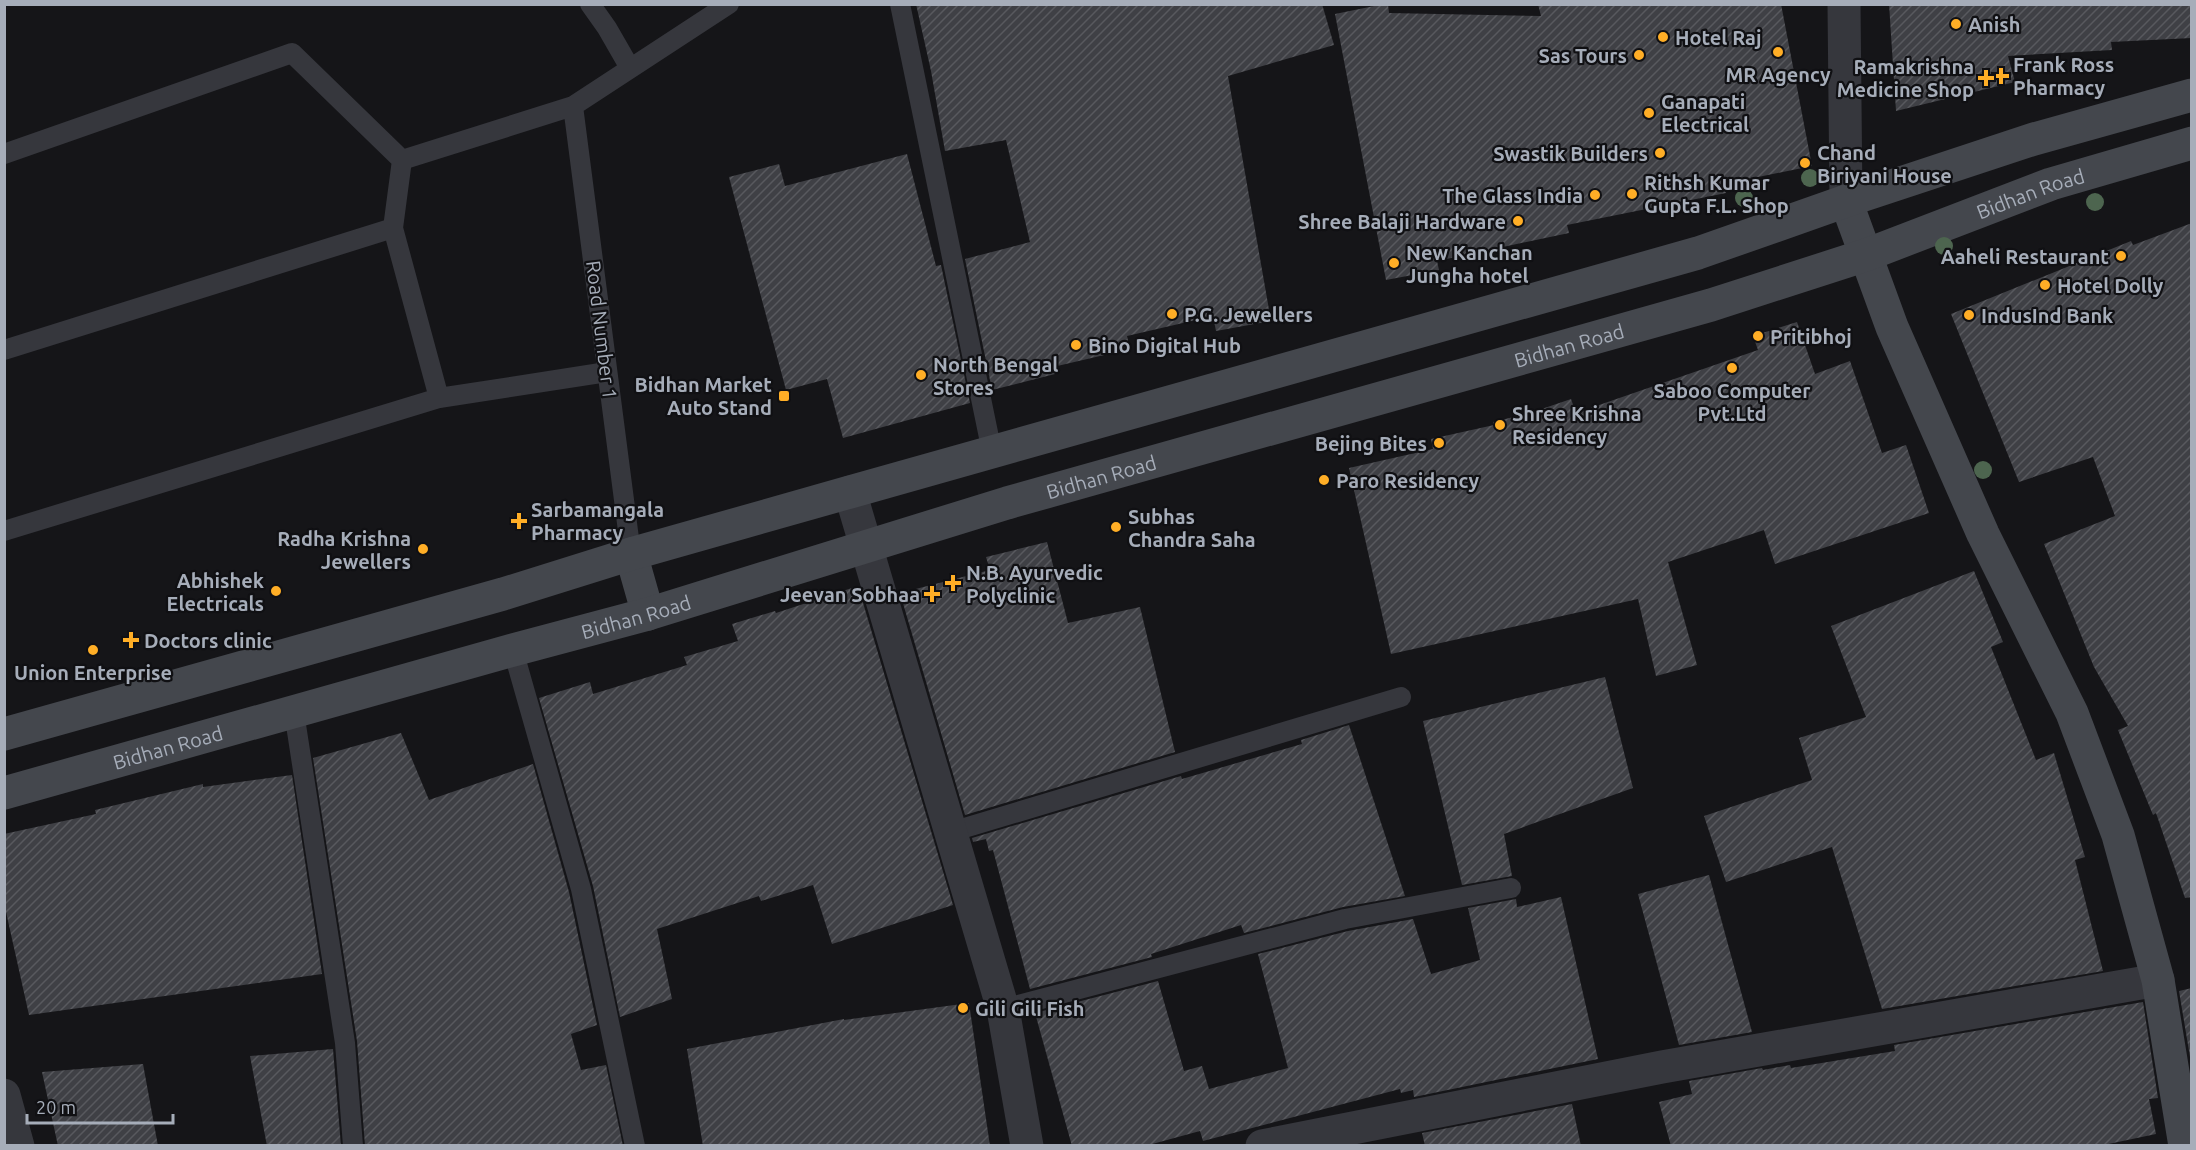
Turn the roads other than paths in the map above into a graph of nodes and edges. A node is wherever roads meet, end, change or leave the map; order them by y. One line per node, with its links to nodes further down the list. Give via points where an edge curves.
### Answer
1 (590, 4): 5 (lane)
2 (729, 4): 5 (lane)
3 (900, 4): 17 (lane)
4 (1844, 4): 11 (street)
5 (630, 68): 7 (lane)
6 (2192, 95): 11 (main road, via 2034,139)
7 (573, 106): 10 (lane); 15 (lane, Road Number 1)
8 (2192, 143): 13 (main road, Bidhan Road, via 2051,184)
9 (4, 154): 10 (lane, via 292,54)
10 (402, 160): 12 (lane)
11 (1846, 201): 13 (main road); 17 (main road, via 1698,253)
12 (393, 228): 14 (lane); 16 (lane)
13 (1866, 255): 20 (main road, Bidhan Road, via 1711,305 1007,503); 30 (main road, via 1892,327 1983,534 2072,713 2118,835)
14 (4, 350)
15 (607, 372): 16 (lane); 21 (lane, Road Number 1)
16 (439, 398): 19 (lane)
17 (992, 452): 18 (main road)
18 (850, 492): 20 (street); 21 (main road)
19 (4, 531)
20 (867, 547): 22 (main road, Bidhan Road); 28 (street)
21 (631, 554): 22 (main road); 26 (main road, via 503,594)
22 (648, 614): 23 (main road, Bidhan Road)
23 (513, 650): 25 (main road, Bidhan Road); 35 (lane, via 581,889)
24 (1401, 697): 28 (lane)
25 (294, 712): 27 (main road, Bidhan Road); 34 (lane, via 345,1043)
26 (4, 734)
27 (4, 793)
28 (951, 832): 31 (street)
29 (1511, 888): 31 (lane, via 1345,919)
30 (2158, 980): 37 (street, via 1662,1066); 38 (main road)
31 (1003, 1010): 36 (street)
32 (4, 1095): 33 (street)
33 (18, 1146)
34 (353, 1146)
35 (635, 1146)
36 (1027, 1146)
37 (1262, 1146)
38 (2185, 1146)

